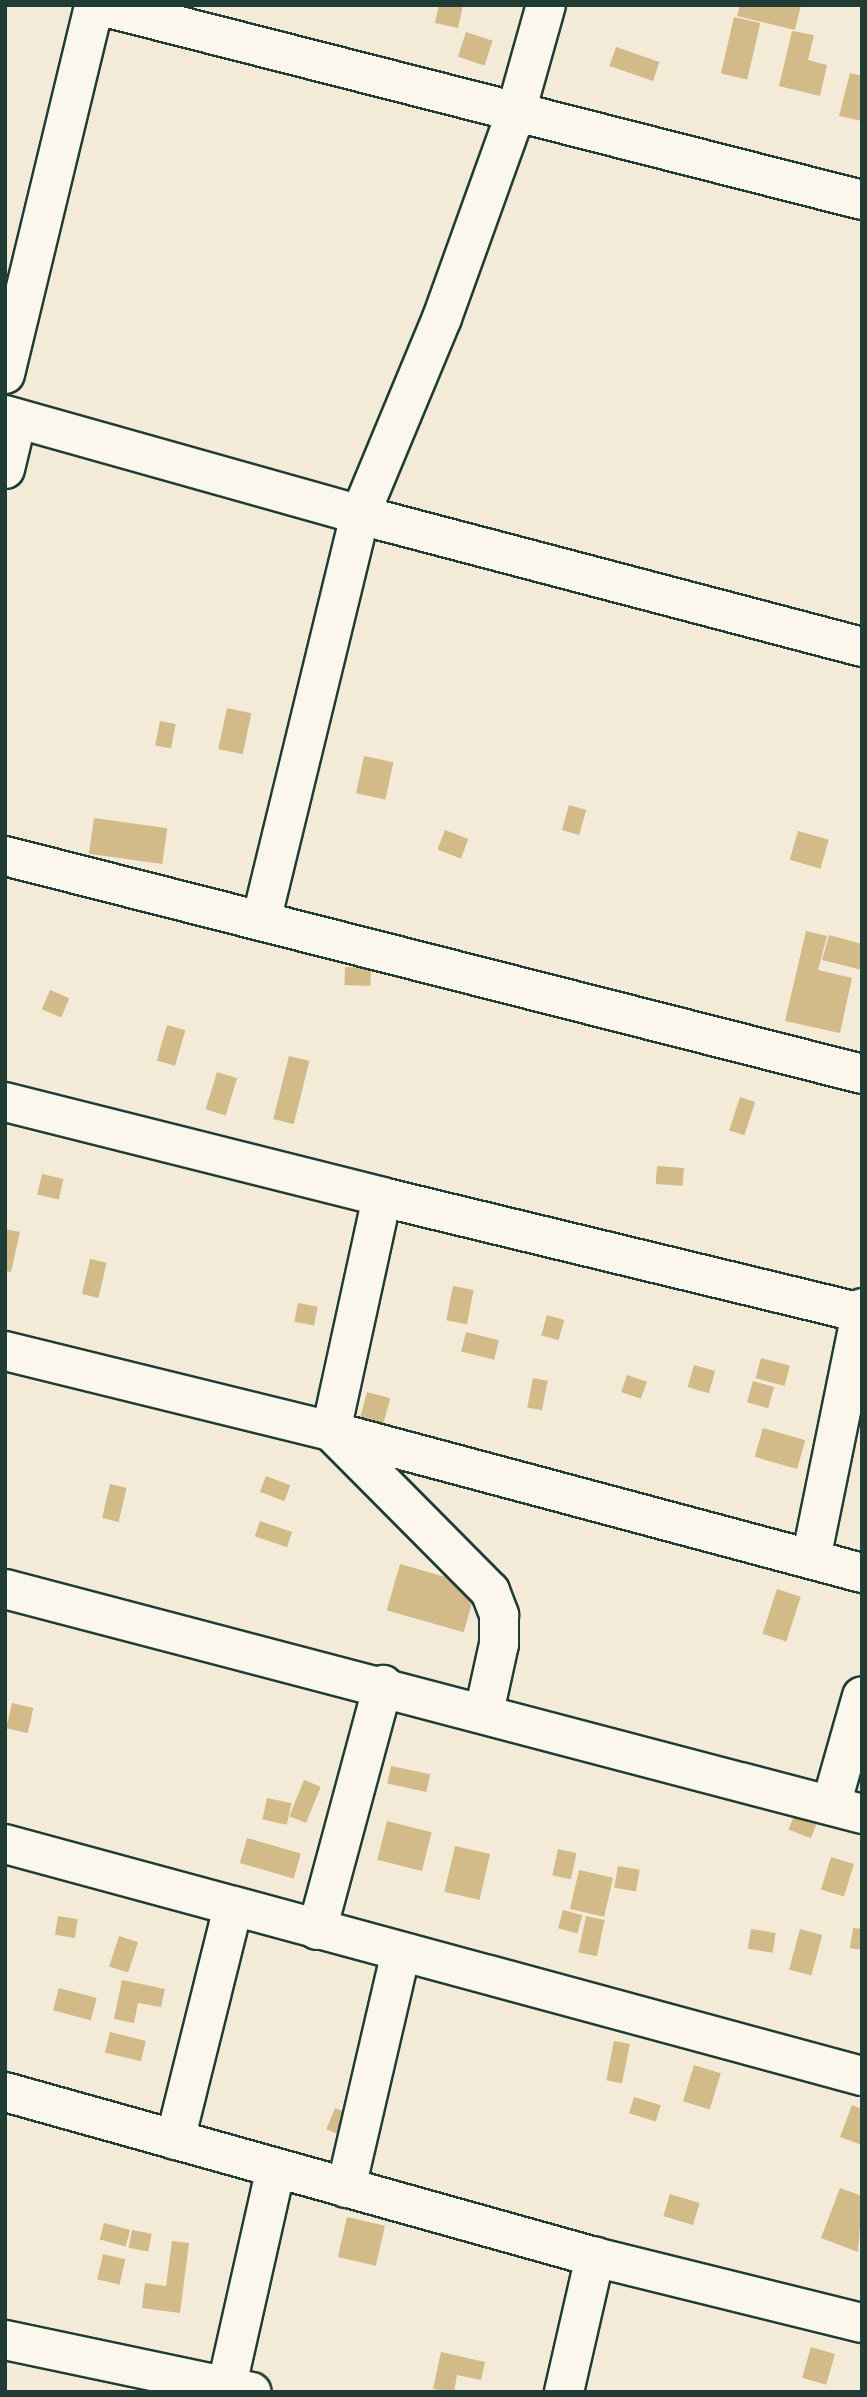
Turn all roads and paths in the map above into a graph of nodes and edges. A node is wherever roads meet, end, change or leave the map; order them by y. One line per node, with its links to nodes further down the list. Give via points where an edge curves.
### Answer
1 (96, 5): 3 (street); 5 (street)
2 (545, 5): 3 (street)
3 (515, 115): 4 (street); 8 (street, via 442,318)
4 (862, 200)
5 (5, 374)
6 (11, 417): 7 (street); 8 (street)
7 (5, 469)
8 (360, 515): 9 (street); 11 (street)
9 (862, 647)
10 (5, 856): 11 (street)
11 (261, 921): 12 (street)
12 (862, 1074)
13 (5, 1102): 14 (street)
14 (382, 1198): 15 (street); 17 (street)
15 (861, 1311): 18 (street)
16 (5, 1351): 17 (street)
17 (331, 1431): 18 (street); 23 (street, via 490,1591 499,1615 499,1644)
18 (811, 1559): 19 (street)
19 (862, 1573)
20 (5, 1589): 21 (street)
21 (383, 1685): 23 (street); 27 (street)
22 (862, 1696): 24 (street)
23 (484, 1712): 24 (street)
24 (846, 1809)
25 (5, 1844): 26 (street)
26 (233, 1907): 27 (street); 31 (street)
27 (317, 1930): 28 (street)
28 (401, 1952): 29 (street); 33 (street)
29 (862, 2076)
30 (5, 2092): 31 (street)
31 (175, 2140): 32 (street)
32 (276, 2168): 33 (street); 37 (street)
33 (346, 2188): 34 (street)
34 (595, 2257): 35 (street); 38 (street)
35 (862, 2323)
36 (5, 2340): 37 (street)
37 (239, 2388)
38 (564, 2392)

